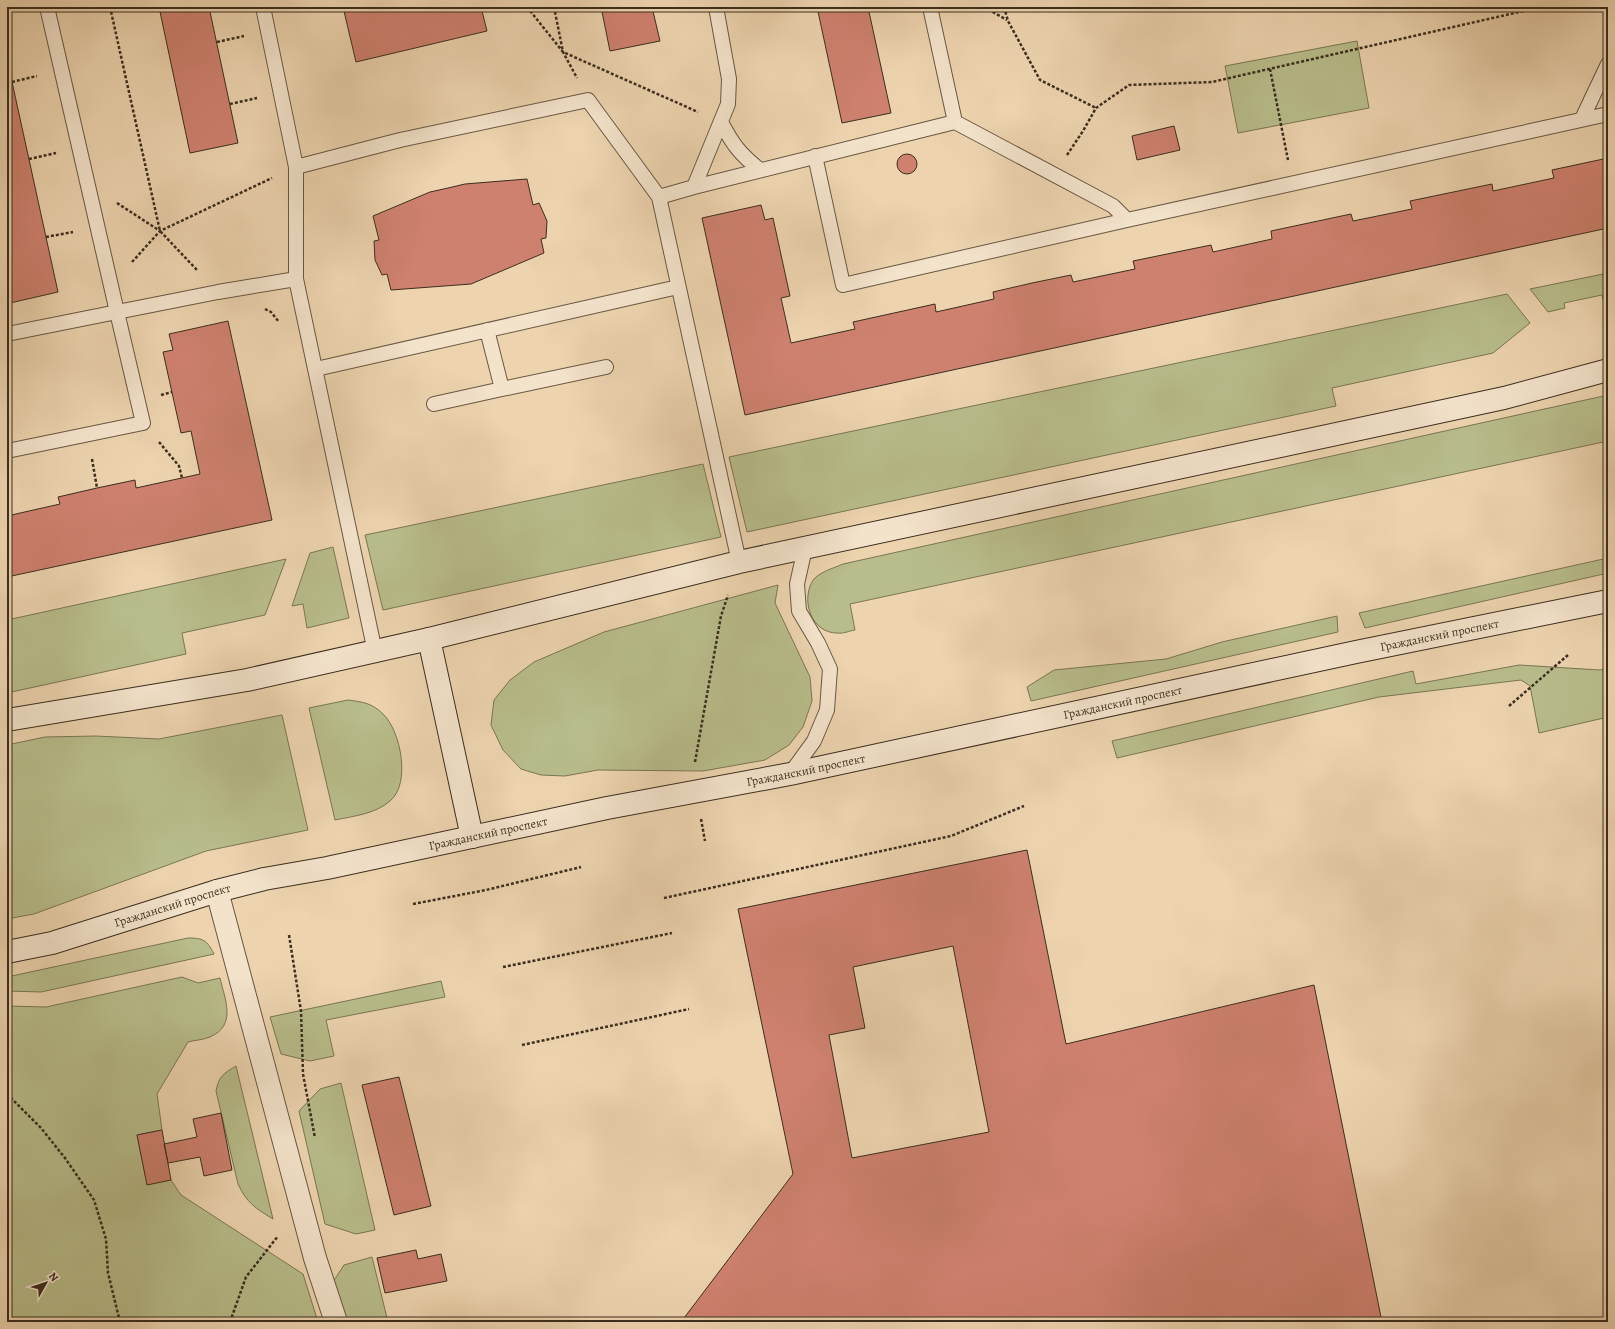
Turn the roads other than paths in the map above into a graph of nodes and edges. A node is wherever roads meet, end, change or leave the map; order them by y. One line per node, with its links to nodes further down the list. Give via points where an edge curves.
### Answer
1 (47, 7): 18 (lane)
2 (263, 7): 11 (lane)
3 (716, 7): 8 (lane, via 729,79 728,104)
4 (930, 7): 9 (lane)
5 (1608, 64): 7 (lane)
6 (1608, 114): 7 (lane)
7 (1582, 119): 15 (lane)
8 (721, 122): 12 (lane, via 732,143); 13 (lane)
9 (955, 122): 10 (lane); 15 (lane, via 1113,206)
10 (815, 156): 12 (lane); 15 (lane, via 842,285)
11 (296, 167): 14 (lane, via 400,140 588,100); 16 (lane)
12 (760, 170): 13 (lane)
13 (694, 187): 14 (lane)
14 (659, 197): 17 (lane)
15 (1127, 220)
16 (296, 280): 18 (lane); 22 (lane)
17 (678, 287): 19 (lane); 28 (lane)
18 (117, 312): 20 (lane); 26 (lane, via 143,424)
19 (487, 330): 22 (lane); 24 (lane)
20 (7, 334)
21 (606, 368): 24 (lane)
22 (316, 370): 31 (lane)
23 (1608, 370): 27 (main road, via 1504,398)
24 (502, 389): 25 (lane)
25 (434, 404)
26 (7, 451)
27 (805, 548): 28 (main road); 33 (lane, via 797,584 799,611 830,669 827,710 814,741)
28 (739, 562): 30 (main road)
29 (1608, 601): 33 (main road, Гражданский проспект, via 1356,652)
30 (429, 639): 31 (main road); 34 (main road)
31 (375, 652): 32 (main road, via 247,680)
32 (7, 720)
33 (790, 774): 34 (main road, Гражданский проспект, via 607,808)
34 (472, 837): 35 (main road, Гражданский проспект, via 264,879)
35 (217, 891): 36 (main road, Гражданский проспект, via 52,943); 37 (main road, via 315,1258)
36 (7, 952)
37 (336, 1322)

